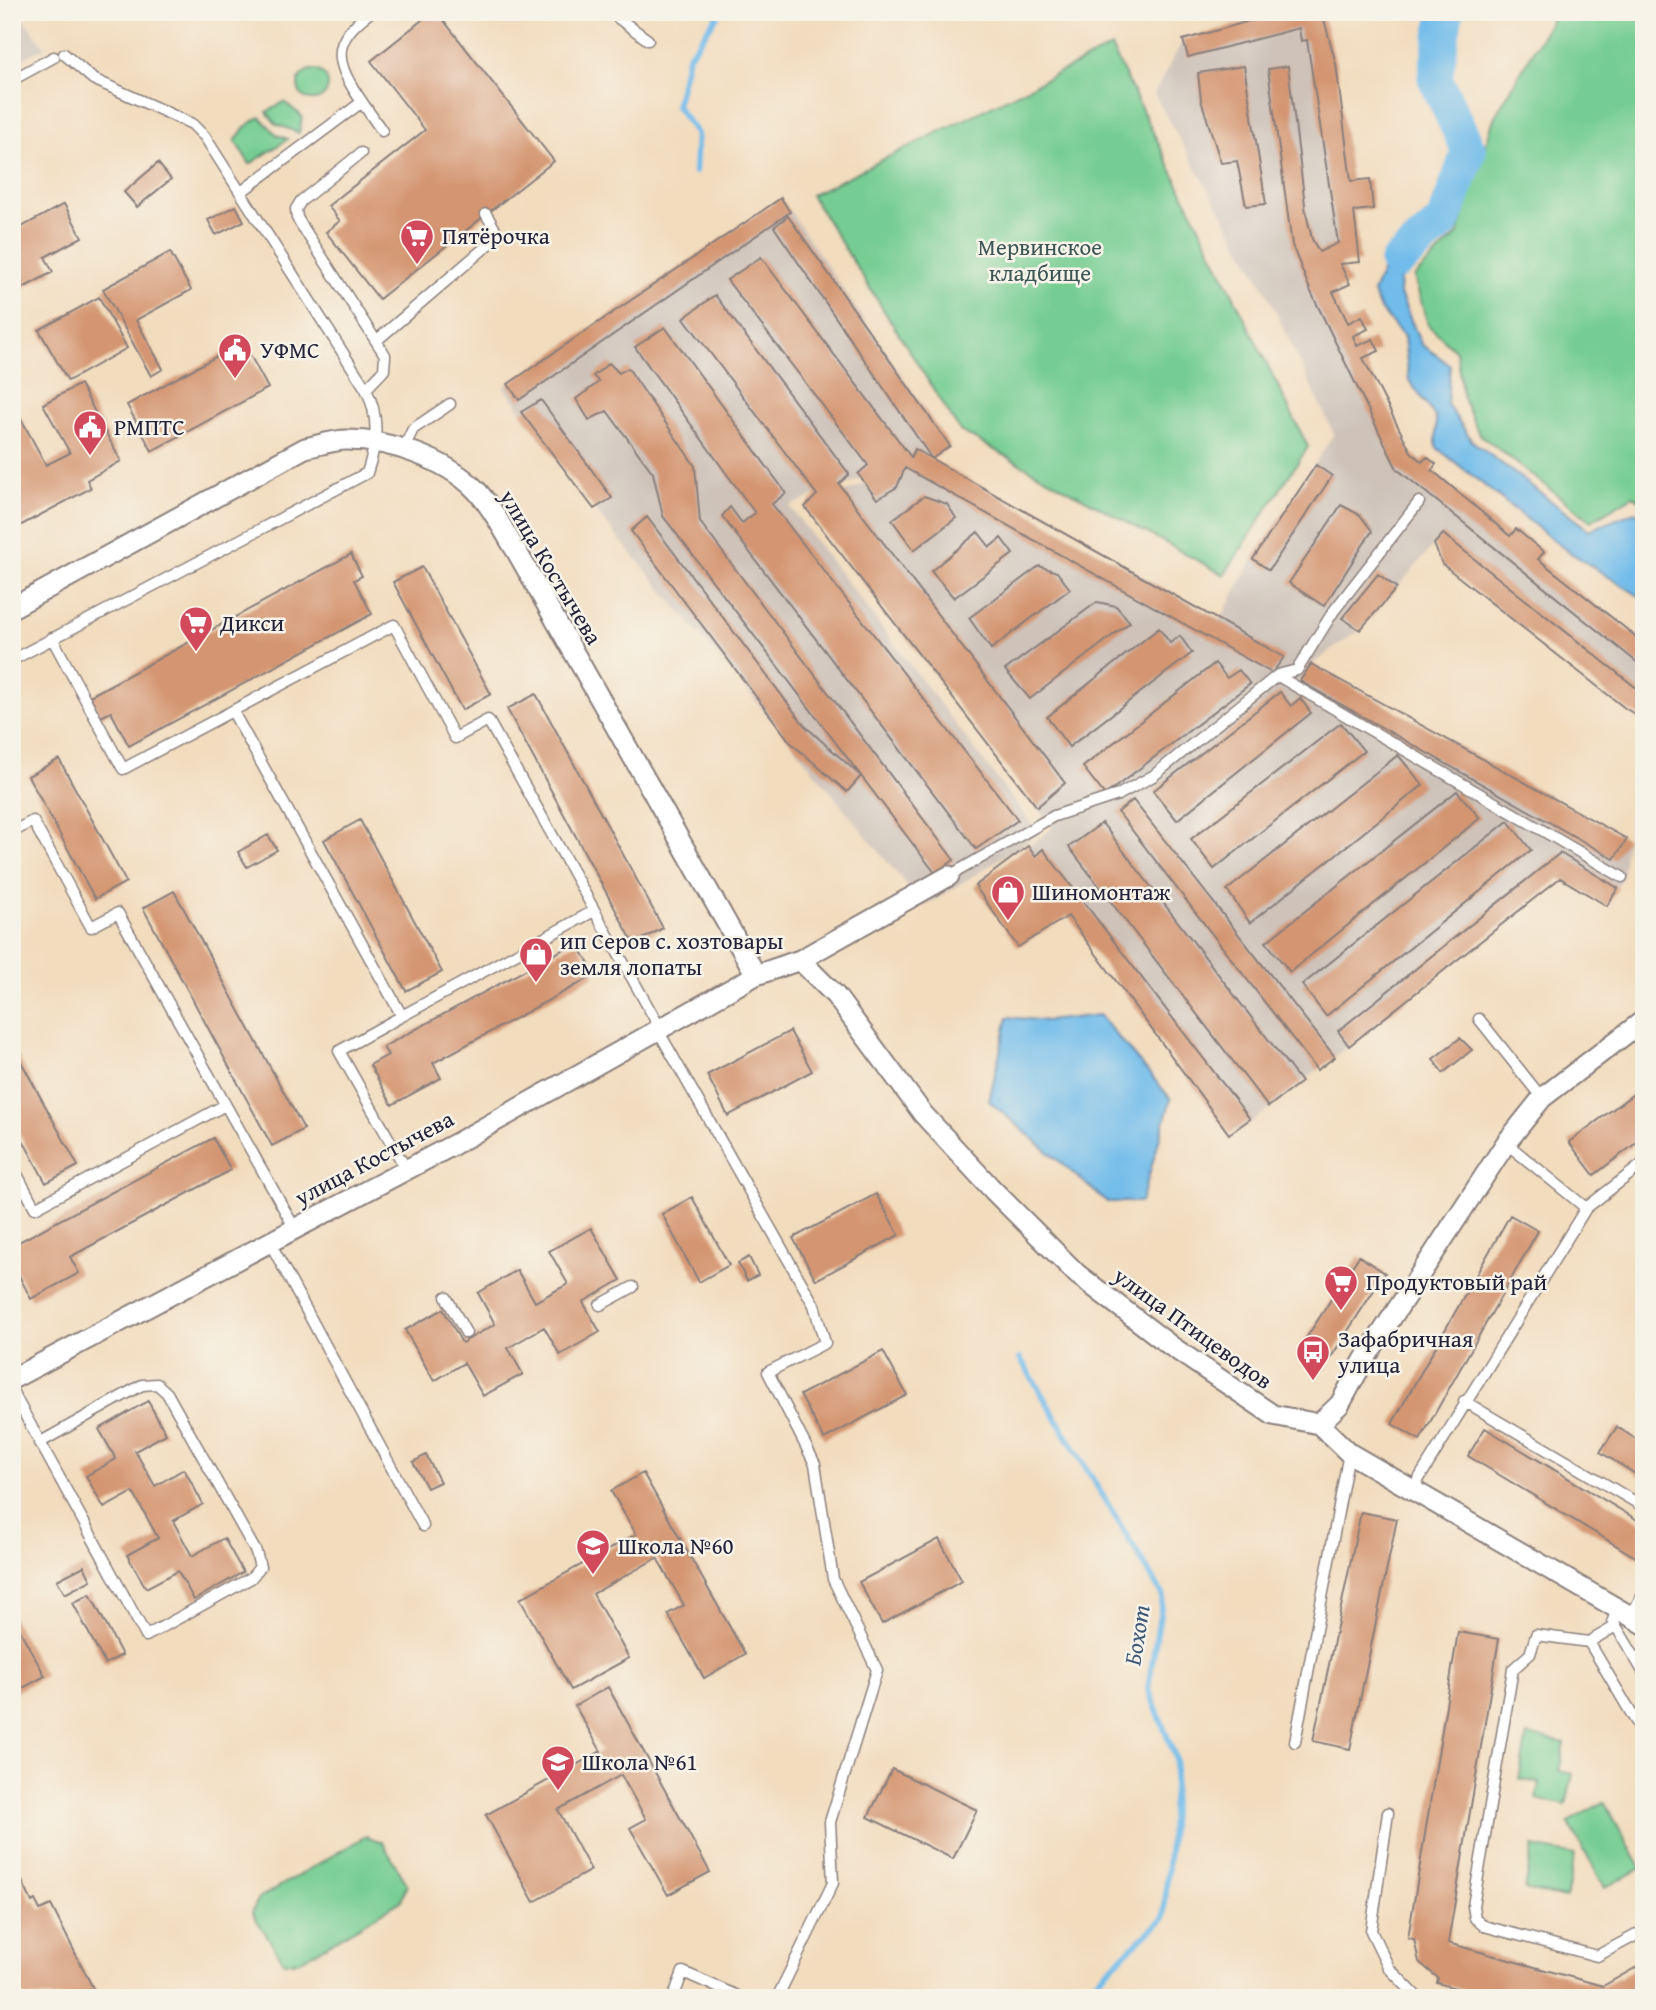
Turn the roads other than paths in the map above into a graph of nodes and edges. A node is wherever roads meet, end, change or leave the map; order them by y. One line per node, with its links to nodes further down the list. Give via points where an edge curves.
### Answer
1 (371, 12): 5 (lane, via 352,25 343,39 341,70)
2 (610, 12): 3 (lane)
3 (648, 40)
4 (12, 80): 8 (lane, via 59,55 93,79 192,124 205,136)
5 (362, 102): 6 (lane); 8 (lane)
6 (382, 131)
7 (361, 153): 10 (lane, via 296,209)
8 (241, 192): 11 (lane)
9 (486, 214): 10 (lane, via 497,233 495,239)
10 (376, 341): 11 (lane, via 386,363)
11 (366, 389): 13 (lane, via 375,415)
12 (450, 404): 14 (lane, via 413,429)
13 (377, 442): 14 (street, улица Костычева); 16 (street, улица Костычева, via 345,439 305,448); 17 (lane, via 367,473)
14 (403, 451): 26 (street, улица Костычева, via 455,472 477,491 517,552)
15 (1419, 502): 19 (lane, via 1333,612 1297,670)
16 (12, 608)
17 (52, 639): 18 (lane); 20 (lane, via 123,769)
18 (12, 660)
19 (1278, 676): 22 (lane, via 1153,776 1118,795 1054,816); 23 (lane)
20 (233, 712): 24 (lane, via 394,625 455,738 488,720); 27 (lane)
21 (12, 832): 32 (lane, via 33,821 91,927 118,913)
22 (949, 876): 25 (street, улица Костычева)
23 (1622, 877)
24 (592, 912): 27 (lane); 30 (lane)
25 (800, 960): 26 (street, улица Костычева); 47 (street, улица Птицеводов, via 835,995 923,1114 1077,1274 1171,1346 1273,1415)
26 (756, 975): 30 (street, улица Костычева)
27 (401, 1016): 36 (lane, via 339,1051)
28 (1479, 1019): 31 (lane)
29 (1644, 1020): 31 (street)
30 (660, 1031): 36 (street, улица Костычева); 63 (lane, via 814,1305 825,1343 768,1372 816,1464 833,1579 877,1670 830,1822 833,1883)
31 (1542, 1098): 33 (street)
32 (225, 1104): 35 (lane, via 35,1208); 38 (lane)
33 (1506, 1143): 37 (lane); 47 (street, via 1340,1404)
34 (1644, 1163): 37 (lane)
35 (12, 1166)
36 (406, 1169): 38 (street, улица Костычева)
37 (1586, 1208): 46 (lane)
38 (294, 1227): 39 (street, улица Костычева)
39 (269, 1241): 44 (street, улица Костычева); 52 (lane)
40 (633, 1287): 42 (lane)
41 (446, 1297): 43 (lane)
42 (600, 1306)
43 (466, 1333)
44 (12, 1379)
45 (12, 1391): 48 (lane)
46 (1464, 1401): 50 (lane); 51 (lane)
47 (1319, 1424): 49 (street)
48 (39, 1443): 48 (lane, via 142,1385 158,1384 256,1552 260,1567 251,1578 146,1636)
49 (1349, 1453): 50 (street); 58 (lane)
50 (1412, 1490): 54 (street)
51 (1644, 1507)
52 (423, 1526)
53 (1644, 1593): 54 (lane)
54 (1627, 1619): 55 (lane); 56 (lane)
55 (1589, 1642): 57 (lane); 60 (lane, via 1536,1635 1530,1654 1513,1669 1473,1906 1475,1918 1484,1926 1586,1955 1606,1953)
56 (1644, 1673)
57 (1644, 1735)
58 (1295, 1742)
59 (1388, 1813): 64 (lane, via 1371,1931 1390,1968)
60 (1644, 1931)
61 (673, 1998): 62 (lane, via 683,1972)
62 (742, 1998)
63 (777, 1998)
64 (1418, 1998)

